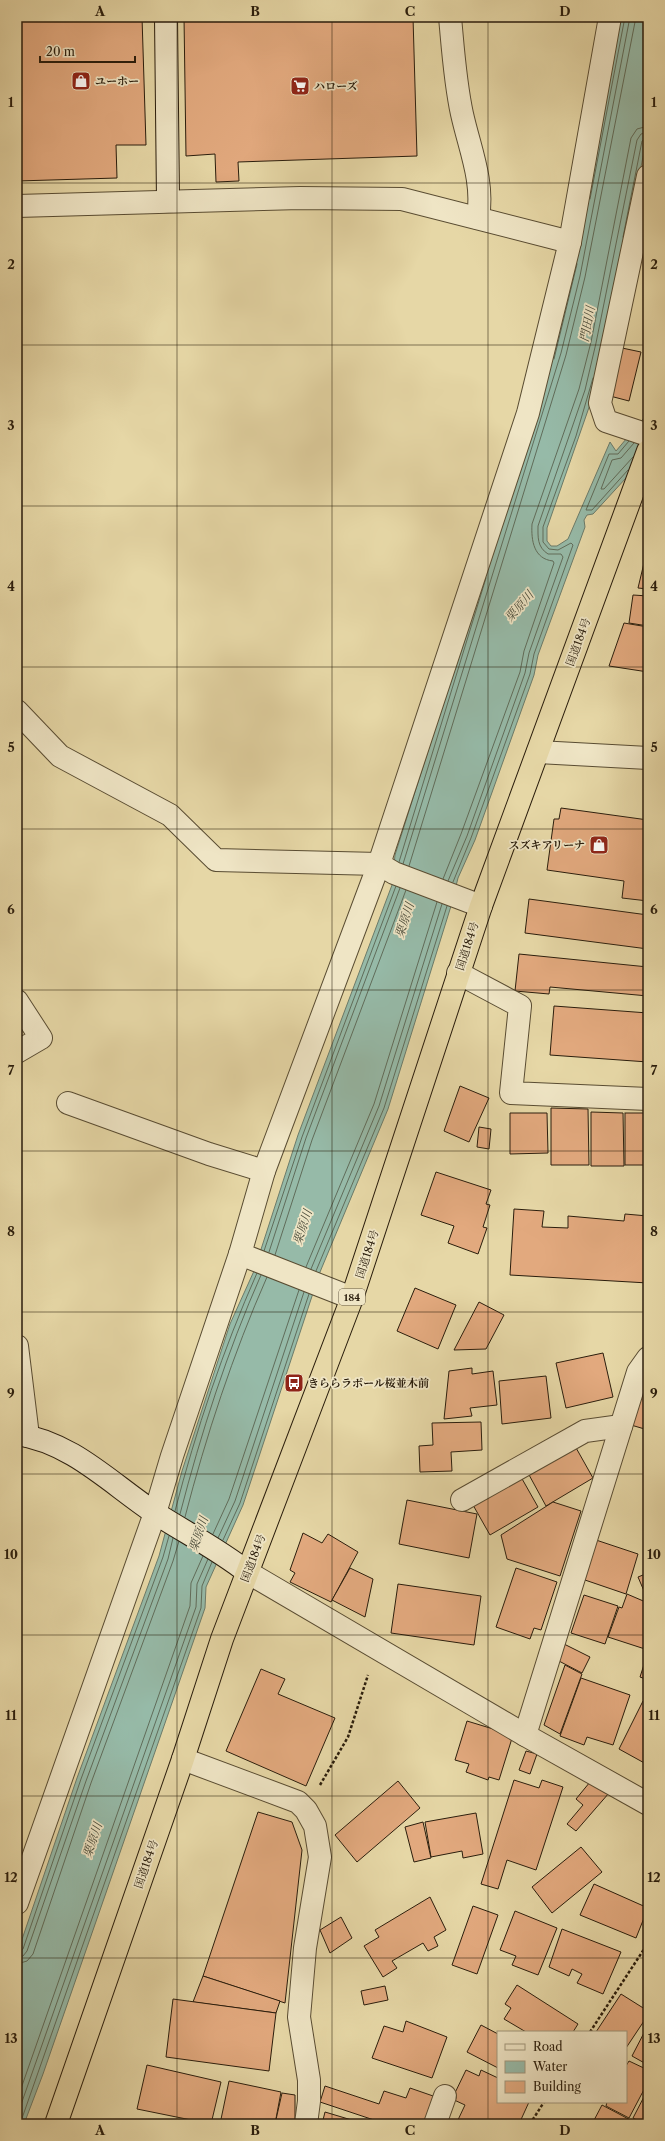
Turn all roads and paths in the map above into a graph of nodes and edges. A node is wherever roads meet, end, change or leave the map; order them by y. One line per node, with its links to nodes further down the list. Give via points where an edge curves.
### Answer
1 (166, 17): 5 (street)
2 (450, 17): 7 (street, via 462,113 474,157 481,199)
3 (610, 17): 8 (street)
4 (648, 176): 9 (street, via 600,403 606,421)
5 (168, 201): 6 (street); 7 (street, via 402,199)
6 (17, 206)
7 (478, 218): 8 (street)
8 (570, 242): 14 (street, via 528,413)
9 (639, 432)
10 (643, 472): 12 (highway, 国道184号 / 184)
11 (17, 711): 14 (street, via 60,756 170,815 216,860)
12 (538, 752): 13 (street); 15 (highway, 国道184号 / 184)
13 (648, 758)
14 (386, 869): 15 (street); 21 (street)
15 (480, 906): 16 (highway, 国道184号 / 184)
16 (458, 973): 19 (street, via 520,1006 511,1093); 23 (highway, 国道184号 / 184)
17 (17, 1001): 18 (street, via 40,1038)
18 (17, 1052)
19 (648, 1099)
20 (68, 1103): 21 (street)
21 (264, 1171): 22 (street)
22 (250, 1258): 23 (street); 29 (street, via 172,1456)
23 (352, 1298): 30 (highway, 国道184号 / 184)
24 (17, 1346): 27 (street)
25 (648, 1358): 26 (street, via 638,1372)
26 (621, 1426): 28 (street, via 585,1431); 32 (street)
27 (22, 1435): 29 (street, via 76,1454)
28 (462, 1500)
29 (163, 1517): 30 (street, via 224,1553); 36 (street)
30 (247, 1572): 31 (street); 33 (highway, 国道184号 / 184)
31 (377, 1648): 32 (street); 35 (path, via 348,1737)
32 (525, 1735): 34 (street)
33 (183, 1759): 35 (street, via 298,1802); 41 (highway, 国道184号 / 184)
34 (648, 1804)
35 (306, 1810): 42 (street, via 315,1826 320,1857 305,1948 299,2017 309,2080 310,2101)
36 (17, 1903)
37 (648, 1943): 38 (path)
38 (591, 2031)
39 (445, 2096): 43 (street)
40 (543, 2103): 44 (path)
41 (56, 2124)
42 (306, 2124)
43 (436, 2124)
44 (530, 2124)

